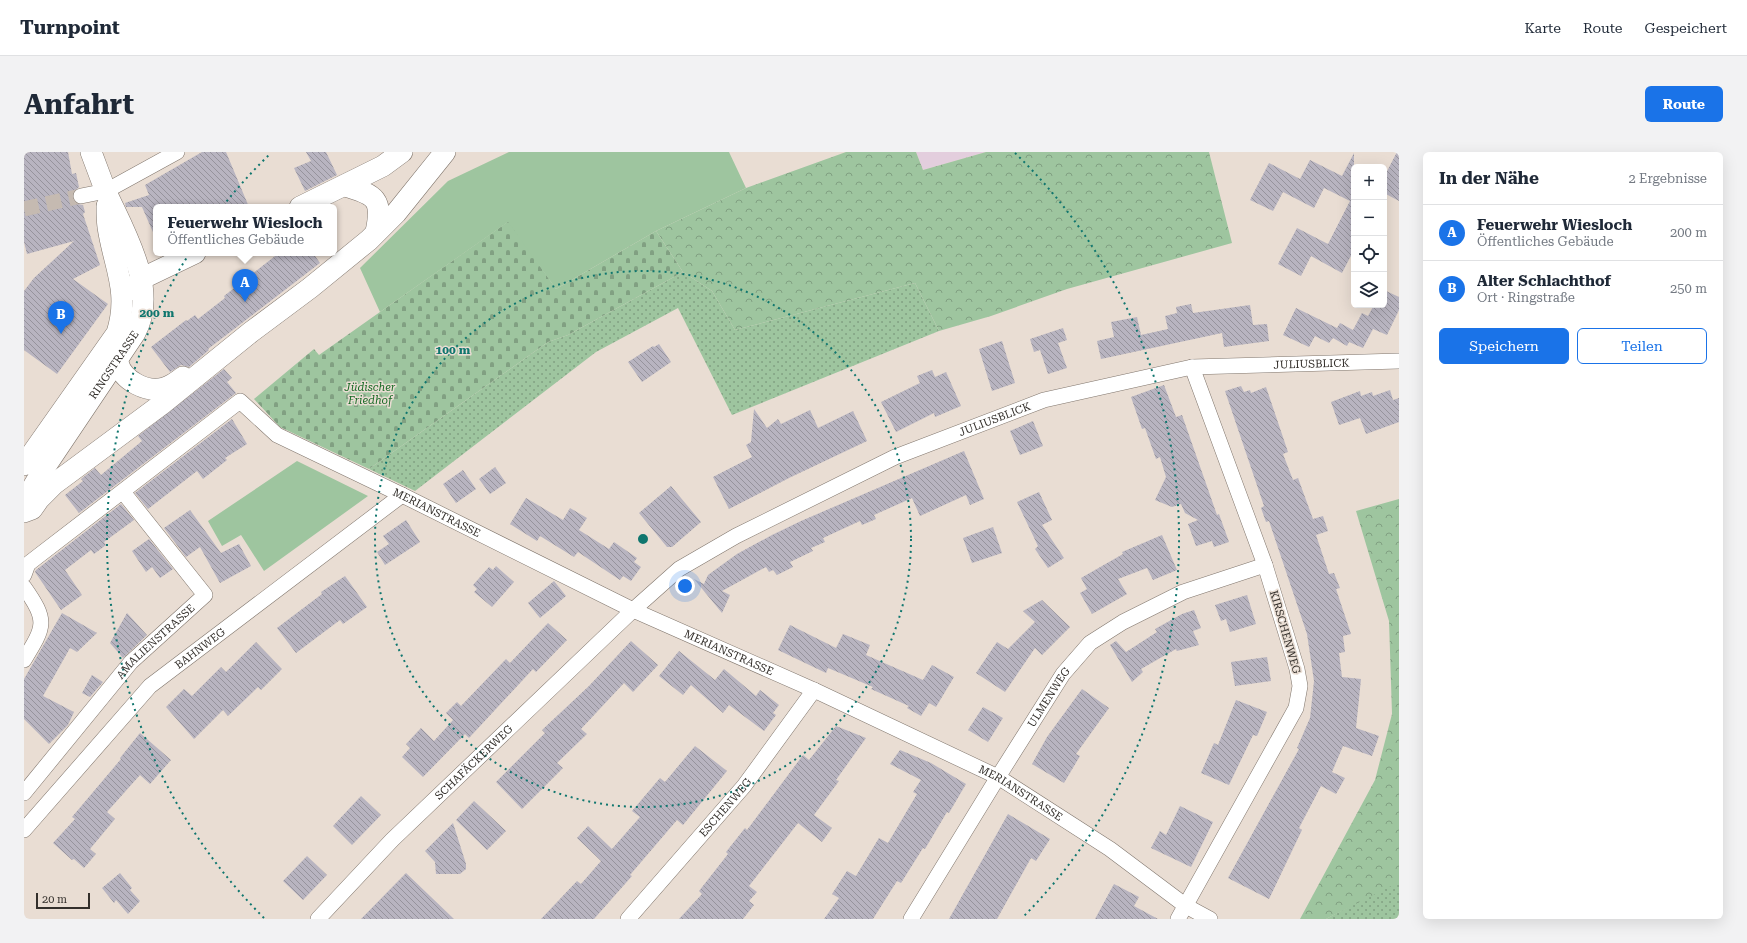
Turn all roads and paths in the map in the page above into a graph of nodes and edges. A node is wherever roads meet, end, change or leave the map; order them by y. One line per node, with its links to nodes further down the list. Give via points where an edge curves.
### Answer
1 (91, 152): 6 (main road, RINGSTRASSE)
2 (177, 152): 6 (street)
3 (402, 152): 5 (main road, via 383,166)
4 (445, 152): 9 (main road, via 396,212)
5 (345, 186): 8 (main road); 9 (main road, via 364,192 377,203 380,211)
6 (106, 191): 7 (street); 11 (main road, RINGSTRASSE, via 129,241); 12 (main road, RINGSTRASSE, via 108,227 121,282)
7 (81, 196)
8 (306, 204)
9 (376, 232): 13 (main road, via 310,288)
10 (188, 256): 11 (main road)
11 (141, 279): 12 (main road); 15 (main road, RINGSTRASSE, via 144,298 139,326)
12 (122, 304): 14 (main road, RINGSTRASSE, via 122,318)
13 (251, 332): 15 (main road, via 163,388 149,388 133,382 123,372); 22 (main road, via 162,404 54,484 32,509)
14 (117, 333): 15 (main road); 18 (main road, RINGSTRASSE)
15 (118, 358): 21 (main road, RINGSTRASSE)
16 (1399, 361): 17 (street, JULIUSBLICK)
17 (1192, 367): 23 (street, KIRSCHENWEG); 26 (street, JULIUSBLICK, via 1044,400 895,457 736,536 685,565)
18 (24, 465)
19 (123, 492): 20 (street, MERIANSTRASSE, via 240,401 277,435); 24 (street); 30 (street, AMALIENSTRASSE, via 205,595 131,662)
20 (402, 495): 26 (street, MERIANSTRASSE); 31 (street, BAHNWEG, via 150,686)
21 (24, 502)
22 (24, 512)
23 (1265, 565): 29 (street, ULMENWEG, via 1183,592 1123,622 1090,643 1064,674); 32 (street, KIRSCHENWEG, via 1297,669 1300,686 1296,708)
24 (26, 569)
25 (24, 587): 27 (street, via 38,606 42,620 38,638)
26 (633, 610): 28 (street, MERIANSTRASSE); 33 (street, SCHAFÄCKERWEG, via 392,840)
27 (24, 660)
28 (814, 690): 29 (street, MERIANSTRASSE); 34 (street, ESCHENWEG, via 744,786)
29 (998, 777): 32 (street, MERIANSTRASSE, via 1110,849); 35 (street, ULMENWEG)
30 (24, 793)
31 (24, 830)
32 (1182, 913): 36 (street, MERIANSTRASSE)
33 (318, 919)
34 (628, 919)
35 (911, 919)
36 (1210, 919)

